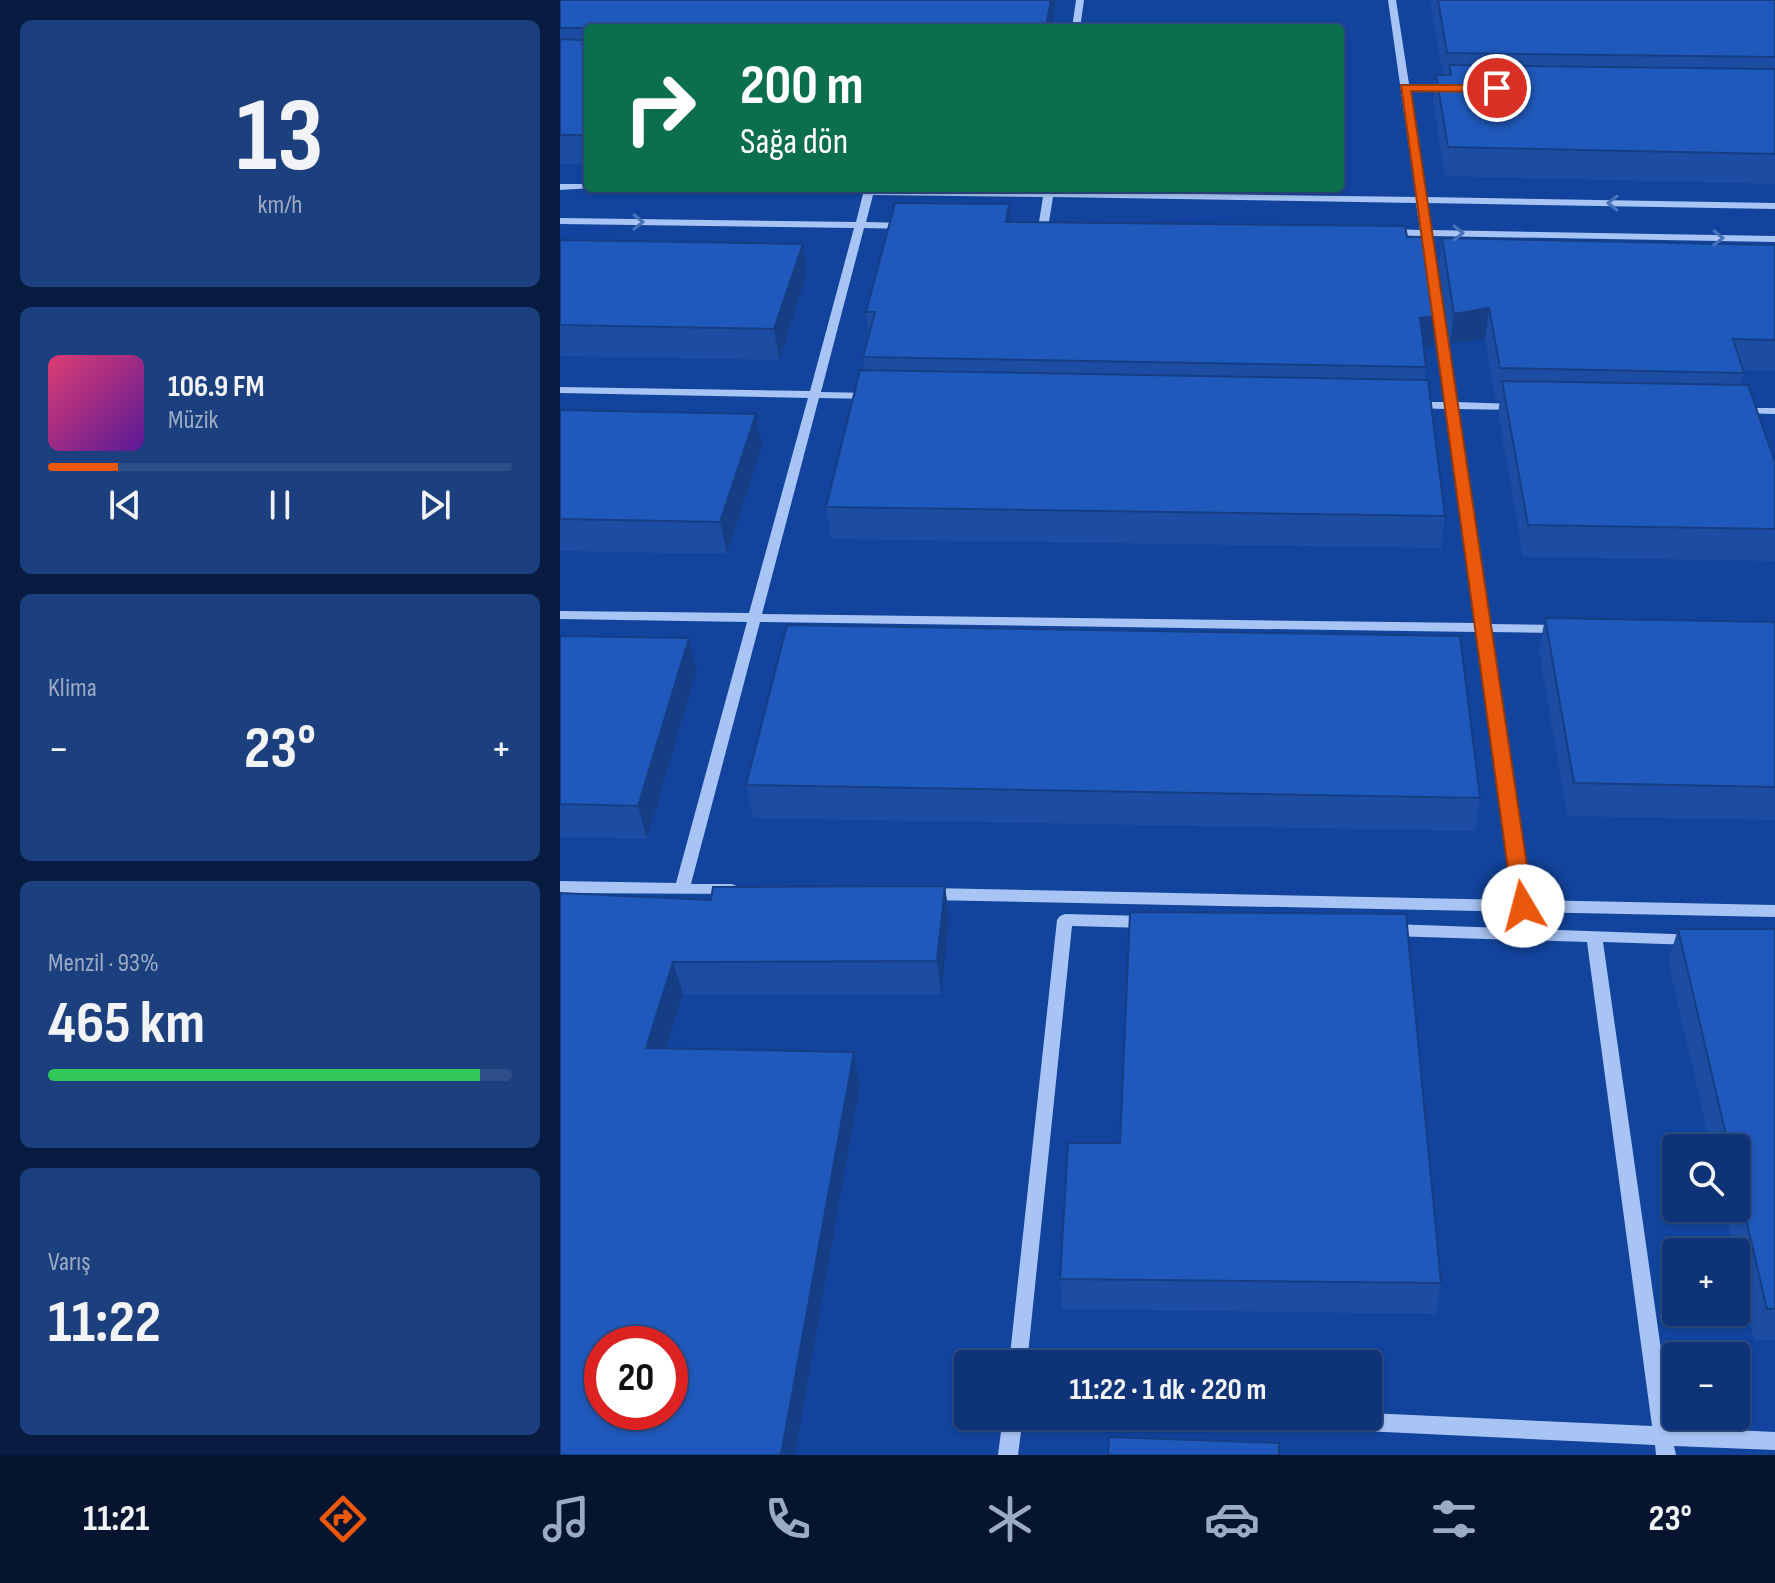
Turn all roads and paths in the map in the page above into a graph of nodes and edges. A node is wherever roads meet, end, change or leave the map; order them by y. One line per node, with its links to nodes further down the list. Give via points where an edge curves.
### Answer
1 (1080, 0): 3 (lane)
2 (1392, 0): 4 (lane)
3 (1077, 24)
4 (1405, 87): 5 (lane); 11 (lane)
5 (1467, 88)
6 (560, 187): 7 (lane)
7 (584, 187)
8 (869, 192): 14 (lane)
9 (1049, 192): 17 (lane)
10 (1090, 192): 11 (lane)
11 (1421, 200): 12 (lane, one-way to 11); 20 (lane)
12 (1775, 206)
13 (560, 221): 14 (lane, one-way to 14)
14 (860, 226): 15 (lane); 23 (lane)
15 (921, 226)
16 (1028, 227): 17 (lane)
17 (1043, 228): 18 (lane)
18 (1059, 228)
19 (1378, 232): 20 (lane)
20 (1426, 233): 21 (lane, one-way to 21); 26 (lane)
21 (1775, 239)
22 (560, 390): 23 (lane)
23 (815, 395): 24 (lane); 31 (lane)
24 (878, 396)
25 (1403, 405): 26 (lane)
26 (1451, 406): 27 (lane); 32 (lane)
27 (1528, 407)
28 (1729, 411): 29 (lane)
29 (1775, 411)
30 (560, 615): 31 (lane)
31 (755, 618): 32 (lane); 35 (lane)
32 (1483, 628): 33 (lane); 38 (lane)
33 (1576, 629)
34 (560, 887): 35 (lane)
35 (682, 889): 36 (lane)
36 (746, 891)
37 (904, 894): 38 (lane)
38 (1523, 906): 39 (lane)
39 (1775, 911)
40 (1158, 923): 44 (lane, via 1065,920)
41 (1376, 929): 42 (lane)
42 (1594, 936): 43 (lane); 48 (lane)
43 (1715, 939)
44 (1019, 1350)
45 (1382, 1426): 48 (lane)
46 (1011, 1430): 49 (lane)
47 (1775, 1441): 48 (lane)
48 (1665, 1445)
49 (1008, 1455)

